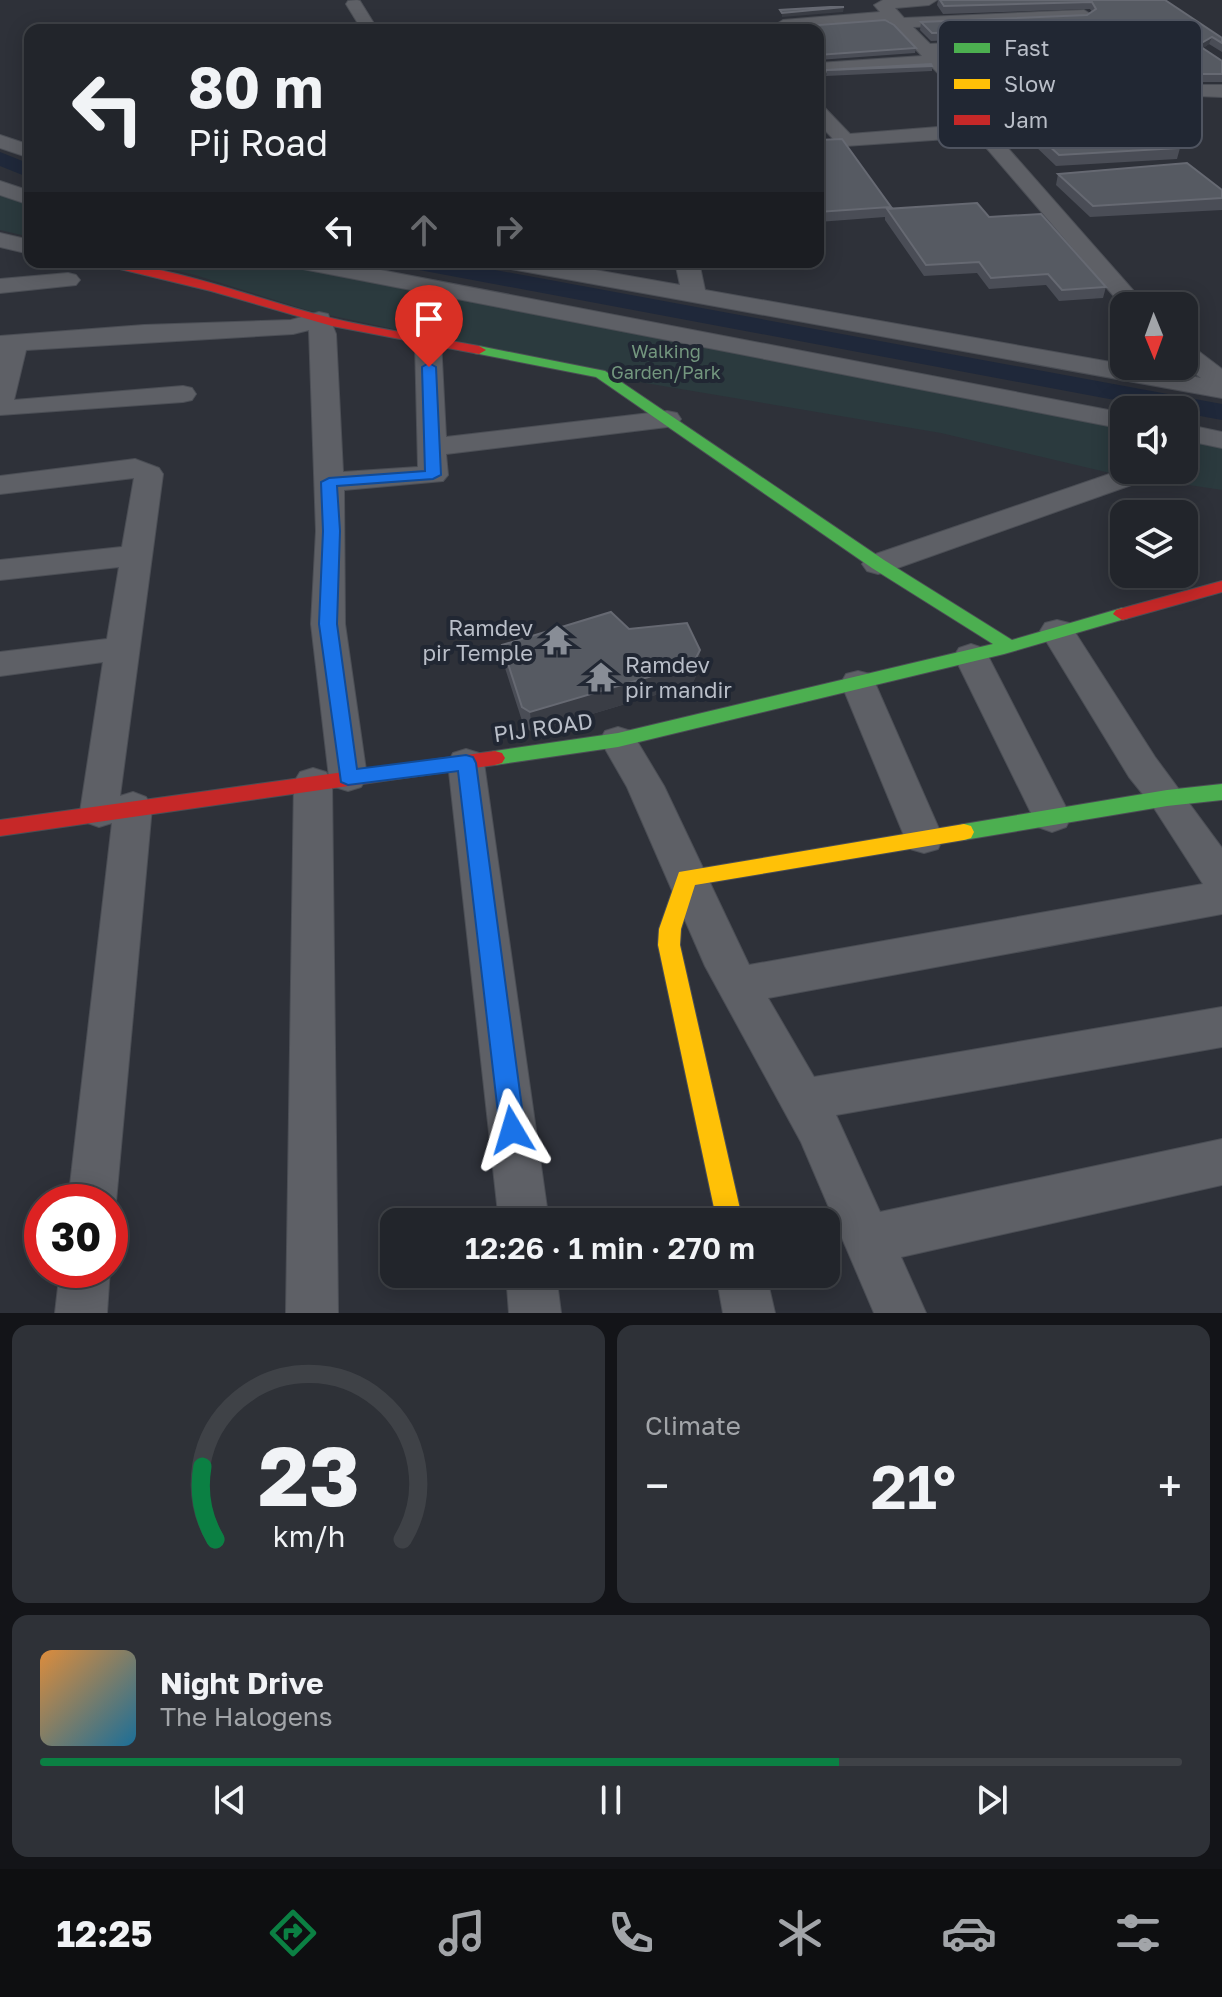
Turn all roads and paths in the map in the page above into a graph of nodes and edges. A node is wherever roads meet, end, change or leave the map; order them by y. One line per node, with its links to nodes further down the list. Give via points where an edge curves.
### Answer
1 (929, 0): 4 (street, via 883,3)
2 (354, 4): 5 (street)
3 (1084, 15): 4 (street)
4 (896, 19): 6 (street); 9 (street)
5 (366, 24)
6 (802, 24)
7 (887, 40): 9 (street)
8 (938, 48): 9 (street)
9 (925, 49): 10 (street); 11 (street)
10 (938, 62)
11 (824, 67)
12 (824, 118): 13 (street, via 845,140)
13 (938, 134)
14 (0, 141): 17 (street)
15 (997, 148): 20 (street)
16 (1025, 148): 18 (street)
17 (24, 150)
18 (1030, 157)
19 (1049, 176): 20 (street)
20 (1024, 178): 31 (street)
21 (0, 187): 22 (street)
22 (24, 197)
23 (0, 240): 24 (street)
24 (24, 246)
25 (124, 268): 33 (street)
26 (334, 268): 41 (street)
27 (544, 268): 32 (street)
28 (688, 268): 32 (street)
29 (68, 280): 30 (street)
30 (0, 286)
31 (1123, 292)
32 (694, 295): 38 (street)
33 (319, 319): 34 (street); 35 (street, via 293,327); 46 (street)
34 (428, 341): 42 (street, via 600,374); 45 (street)
35 (8, 344): 40 (street)
36 (1198, 363): 37 (street)
37 (1222, 382)
38 (1222, 390)
39 (183, 394): 40 (street, via 7,409)
40 (0, 405)
41 (1110, 418)
42 (667, 419): 45 (street); 50 (street)
43 (1198, 435): 44 (street)
44 (1222, 440)
45 (433, 447): 46 (street, via 433,475)
46 (329, 482): 61 (street)
47 (1110, 483): 50 (street)
48 (0, 485): 49 (street, via 144,469 149,474)
49 (135, 555): 51 (street); 55 (street)
50 (878, 564): 54 (street)
51 (0, 570)
52 (1219, 590): 53 (street, PIJ ROAD)
53 (1057, 631): 54 (street, PIJ ROAD); 63 (street)
54 (1009, 646): 56 (street, PIJ ROAD)
55 (125, 648): 57 (street); 64 (street)
56 (971, 656): 58 (street, PIJ ROAD); 65 (street)
57 (0, 664)
58 (858, 683): 59 (street, PIJ ROAD); 67 (street)
59 (618, 740): 60 (street, PIJ ROAD); 68 (street)
60 (466, 763): 61 (street, PIJ ROAD); 76 (street)
61 (330, 780): 64 (street, PIJ ROAD); 83 (street)
62 (1222, 792): 63 (street)
63 (1167, 798): 65 (street); 69 (street)
64 (116, 809): 66 (street, PIJ ROAD); 75 (street)
65 (1052, 817): 67 (street)
66 (0, 828)
67 (924, 838): 68 (street)
68 (687, 878): 71 (street); 77 (street, via 669,945)
69 (1222, 880)
70 (1222, 897): 71 (street)
71 (738, 985): 73 (street)
72 (1222, 1027): 73 (street)
73 (802, 1100): 78 (street)
74 (1222, 1162): 78 (street)
75 (93, 1184)
76 (522, 1208)
77 (727, 1208)
78 (867, 1240): 86 (street)
79 (83, 1288): 82 (street)
80 (532, 1288): 84 (street)
81 (744, 1288): 85 (street)
82 (81, 1313)
83 (312, 1313)
84 (535, 1313)
85 (749, 1313)
86 (900, 1313)

